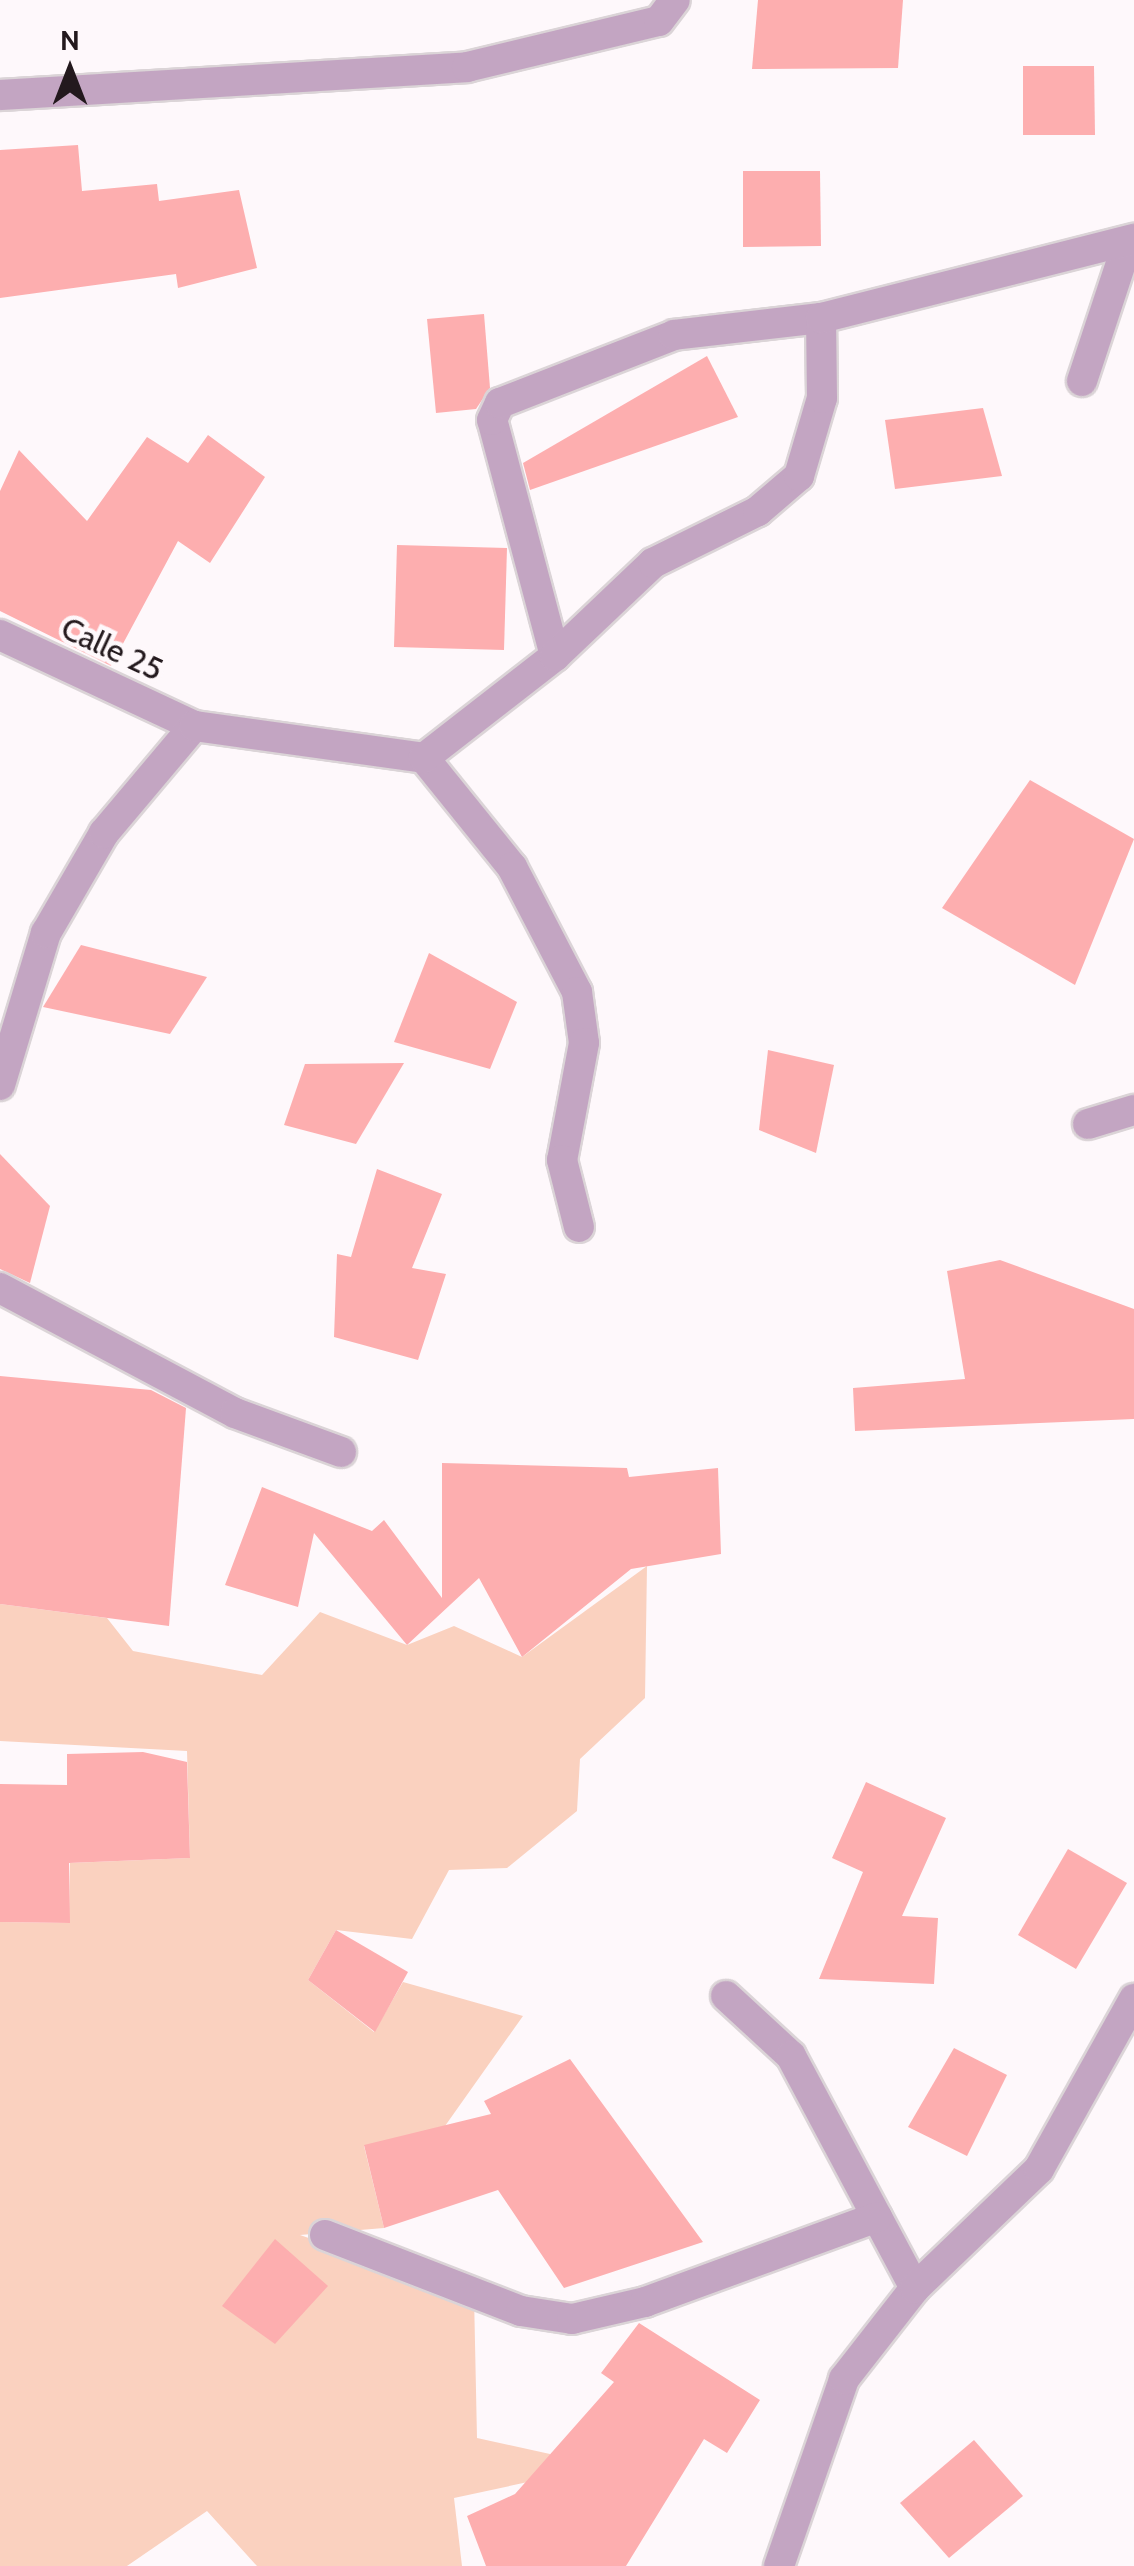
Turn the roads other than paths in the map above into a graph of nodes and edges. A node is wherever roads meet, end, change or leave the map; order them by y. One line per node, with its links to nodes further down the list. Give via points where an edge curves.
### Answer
1 (675, 0): 2 (street, via 659,21 467,67)
2 (0, 95)
3 (1131, 241): 4 (street); 5 (street)
4 (822, 318): 7 (street, via 822,398 798,476 758,511 654,563); 7 (street, via 674,335 500,402 492,420)
5 (1082, 381)
6 (0, 635): 8 (street, Calle 25)
7 (555, 656): 9 (street)
8 (194, 726): 9 (street, Calle 25); 10 (street, via 104,833 46,933)
9 (424, 758): 13 (street, via 512,867 577,992 584,1043 562,1160)
10 (0, 1085)
11 (1134, 1110): 12 (street)
12 (1088, 1124)
13 (579, 1227)
14 (0, 1288): 15 (street, via 234,1413)
15 (341, 1452)
16 (726, 1996): 18 (street, via 791,2056)
17 (1134, 1999): 20 (street, via 1039,2169)
18 (878, 2217): 19 (street, via 645,2302 572,2319 521,2311); 20 (street)
19 (325, 2235)
20 (915, 2288): 21 (street, via 844,2379)
21 (779, 2566)

